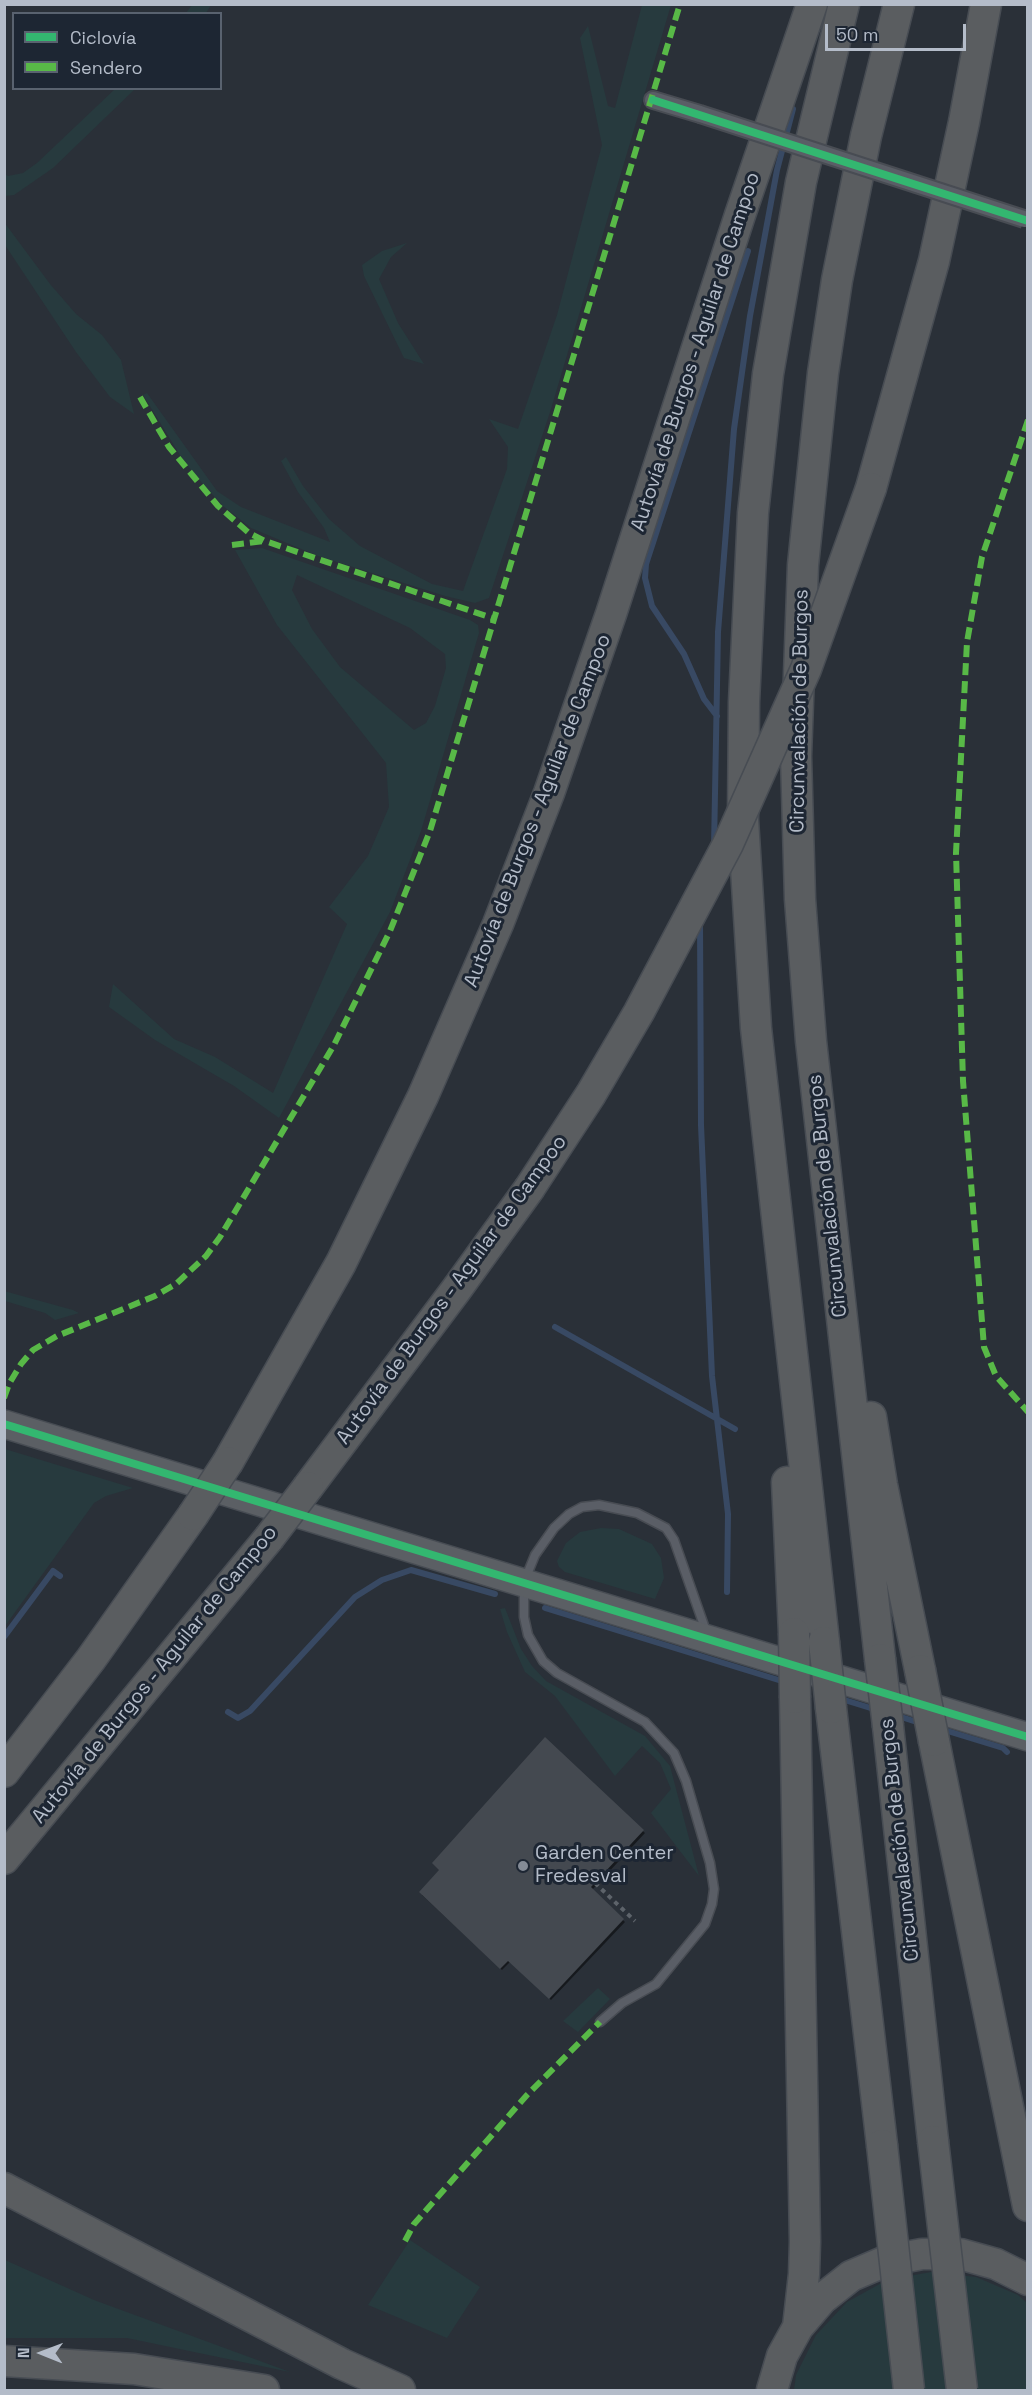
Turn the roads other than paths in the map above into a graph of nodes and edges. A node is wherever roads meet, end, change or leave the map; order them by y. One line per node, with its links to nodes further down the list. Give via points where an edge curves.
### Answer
1 (812, 4): 14 (highway, Autovía de Burgos - Aguilar de Campoo, bridge, via 549,793 433,1075 346,1253 228,1462 98,1650)
2 (843, 4): 8 (highway, via 792,230 772,345 758,465 744,692 743,820)
3 (899, 4): 7 (highway, Circunvalación de Burgos, via 849,221 816,424 799,641)
4 (986, 4): 15 (highway, Autovía de Burgos - Aguilar de Campoo, bridge, via 934,261 871,488 806,669 728,844 627,1032 529,1189 269,1538)
5 (653, 100): 6 (street, bridge)
6 (1026, 220)
7 (798, 848): 13 (highway, bridge, via 863,1370); 27 (highway, Circunvalación de Burgos, bridge, via 812,1052)
8 (748, 926): 21 (highway, bridge, via 756,1112 785,1455 794,1633 805,2242); 26 (highway, bridge, via 770,1169)
9 (4, 1425): 10 (highway)
10 (524, 1582): 11 (highway); 11 (lane, via 535,1555 569,1514 599,1505 637,1513 666,1528 674,1540); 16 (lane, via 528,1635 543,1661 557,1673 645,1722 674,1753 710,1863 714,1889 705,1924 656,1984 622,2003)
11 (709, 1638): 12 (highway)
12 (1028, 1737)
13 (934, 1741): 17 (highway); 19 (highway)
14 (4, 1772)
15 (4, 1859)
16 (600, 2022)
17 (1028, 2129)
18 (4, 2188): 25 (highway)
19 (1028, 2206)
20 (1028, 2280): 21 (highway, via 996,2264 960,2254 922,2253 886,2261 851,2276 822,2299)
21 (798, 2327): 23 (highway, via 782,2356)
22 (4, 2361): 24 (highway, via 134,2369)
23 (772, 2389)
24 (264, 2391)
25 (400, 2391)
26 (909, 2391)
27 (962, 2391)

